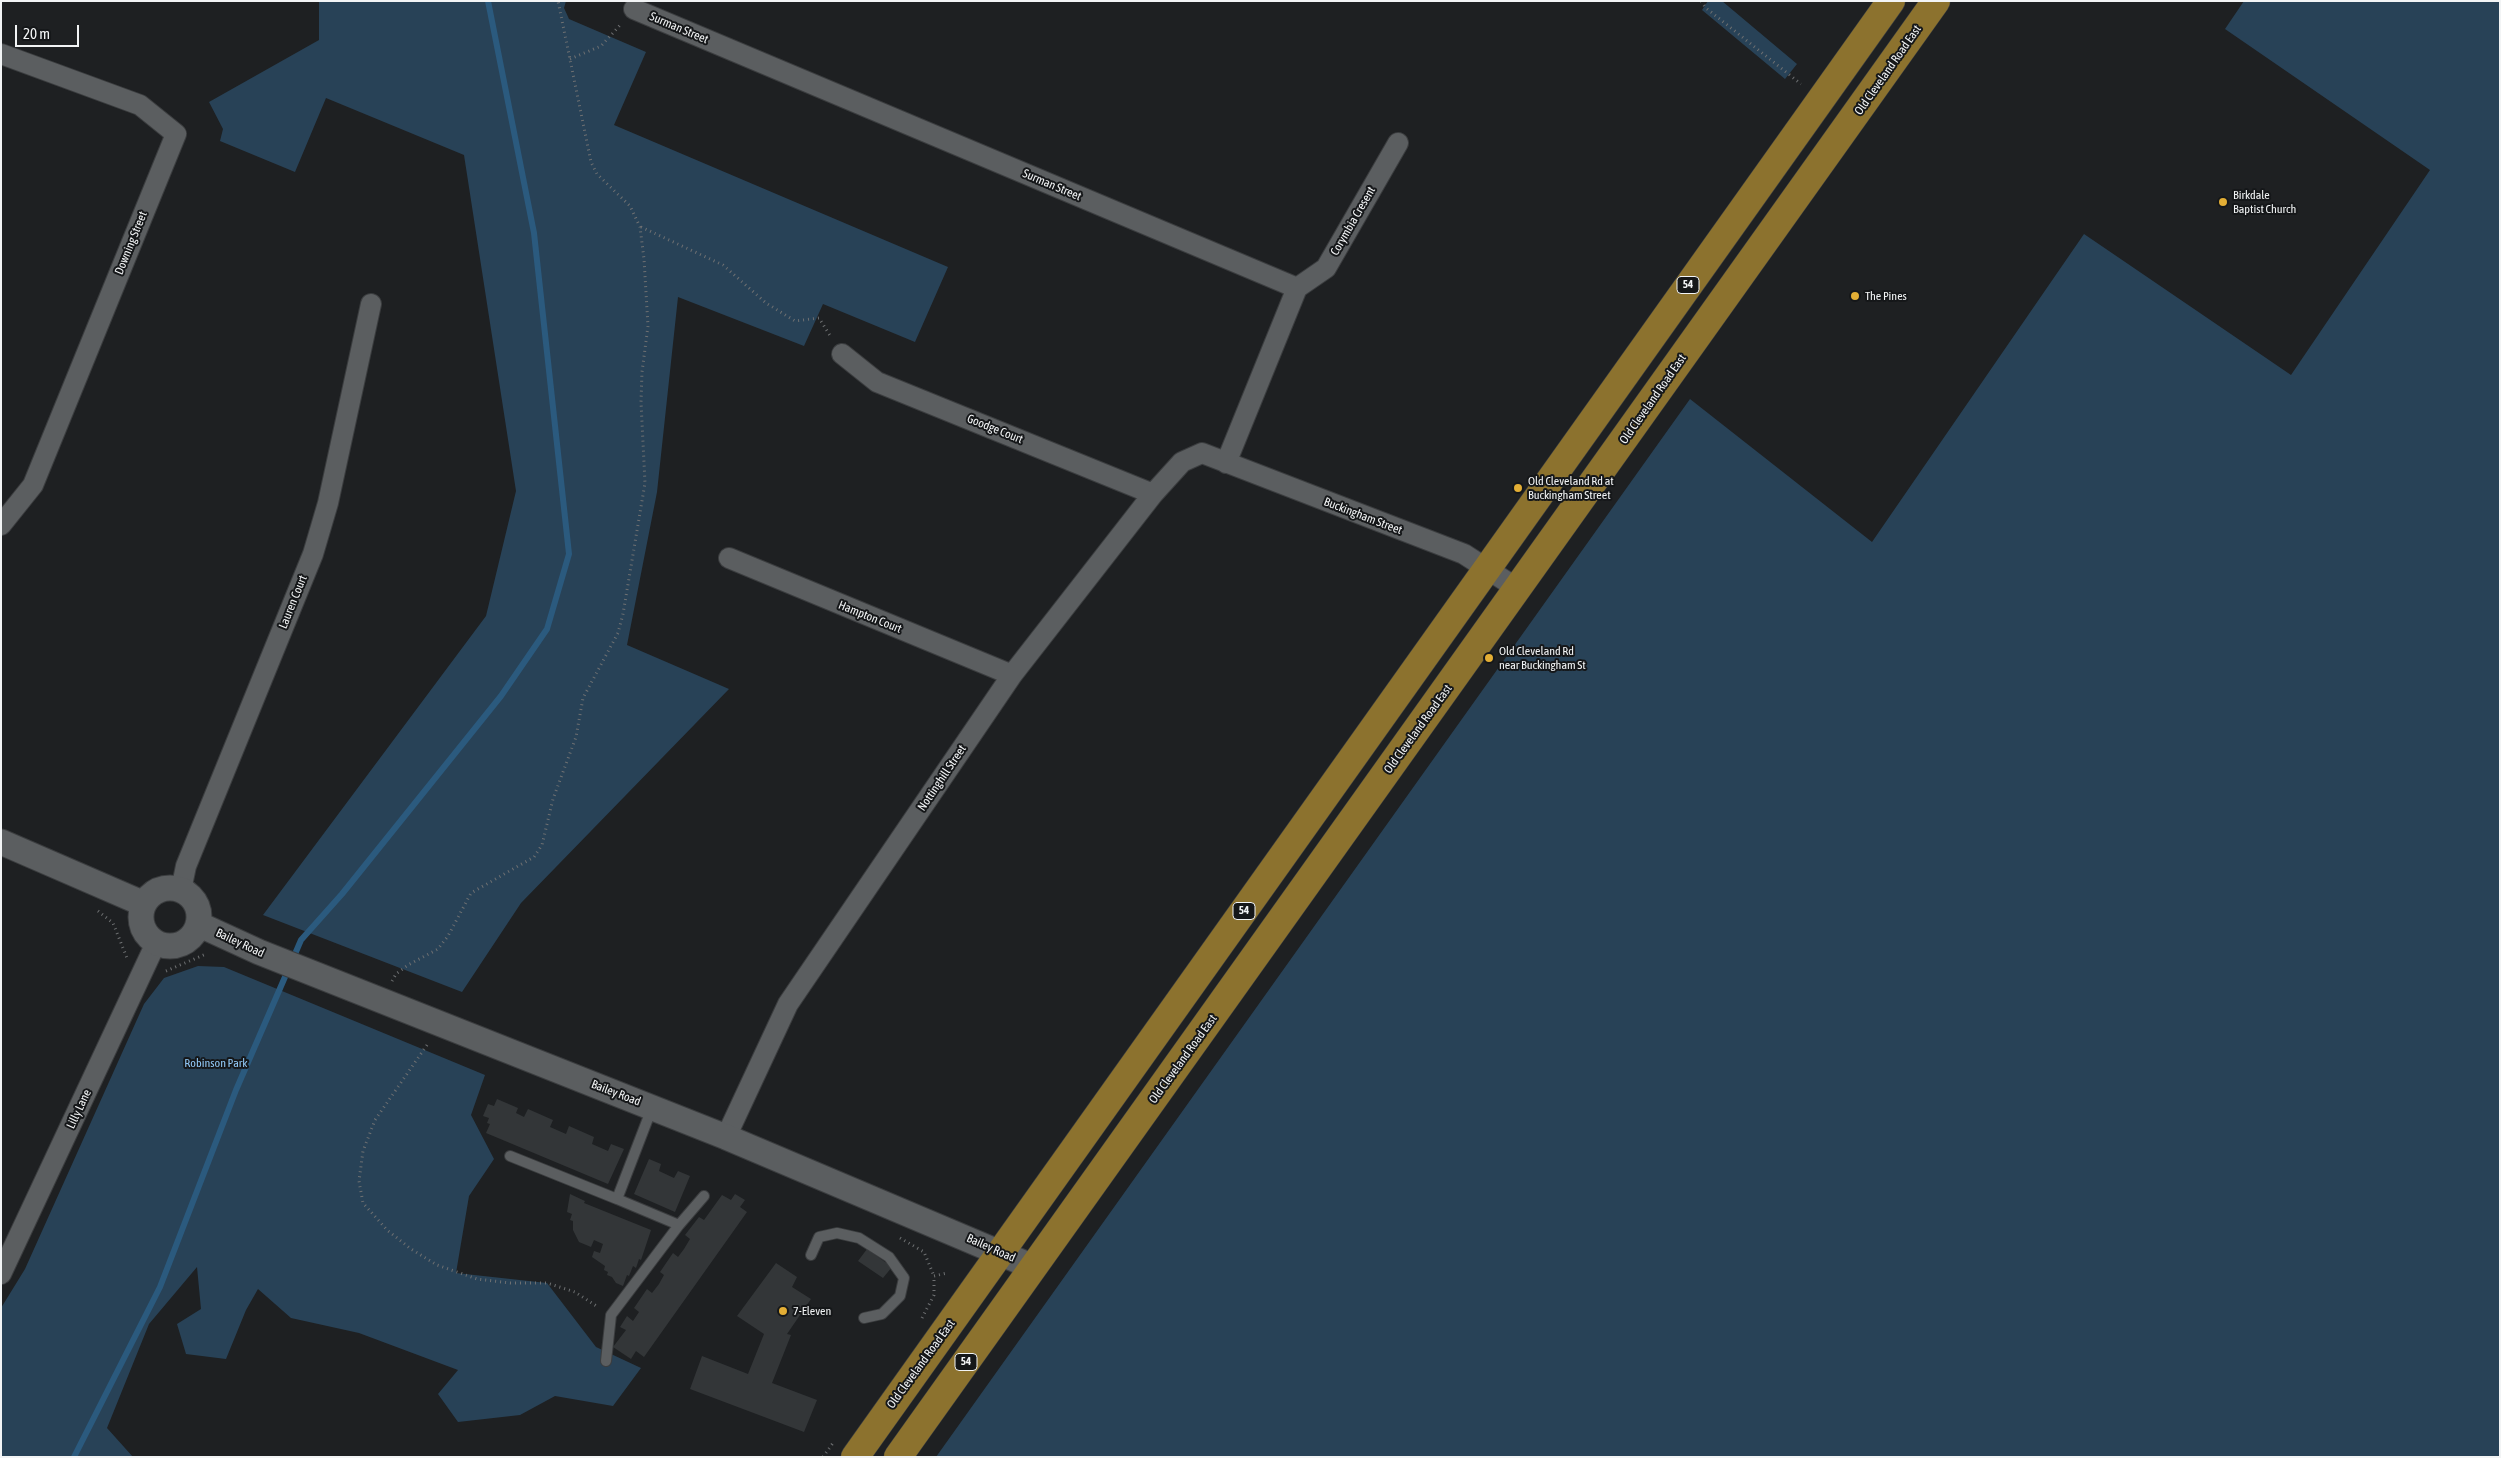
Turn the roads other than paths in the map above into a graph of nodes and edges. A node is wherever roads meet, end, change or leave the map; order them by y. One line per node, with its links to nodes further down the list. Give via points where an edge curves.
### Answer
1 (1890, 1): 14 (main road, Old Cleveland Road East / 54)
2 (1936, 1): 15 (main road, Old Cleveland Road East / 54)
3 (634, 9): 6 (street, Surman Street)
4 (1, 54): 12 (street, Downing Street, via 140,105 176,134 33,485)
5 (1398, 143): 6 (street, Corymbia Cresent, via 1326,268)
6 (1296, 288): 10 (street)
7 (371, 304): 18 (street, Lauren Court, via 328,503 313,554 190,857)
8 (842, 354): 11 (street, Goodge Court, via 877,382)
9 (1202, 453): 10 (street, Buckingham Street); 11 (street, Nottinghill Street, via 1182,462)
10 (1226, 464): 14 (street, Buckingham Street, via 1464,554)
11 (1153, 494): 16 (street, Nottinghill Street)
12 (1, 525)
13 (729, 558): 16 (street, Hampton Court)
14 (1486, 569): 15 (street, Buckingham Street); 28 (main road, Old Cleveland Road East / 54)
15 (1518, 589): 30 (main road, Old Cleveland Road East / 54)
16 (1012, 675): 23 (street, Nottinghill Street, via 788,1004)
17 (1, 842): 19 (street)
18 (181, 890): 19 (street, via 163,888); 20 (street, via 194,900)
19 (144, 904): 21 (street, via 141,922 149,938)
20 (198, 924): 21 (street, via 195,932 182,944); 22 (street, Bailey Road, via 259,952)
21 (156, 943): 31 (street, Lilly Lane)
22 (652, 1108): 23 (street, Bailey Road); 26 (lane)
23 (726, 1137): 28 (street, Bailey Road)
24 (510, 1156): 26 (lane)
25 (704, 1196): 27 (lane)
26 (617, 1199): 27 (lane)
27 (679, 1225): 33 (lane, via 611,1315)
28 (1001, 1252): 30 (street, Bailey Road); 34 (main road, Old Cleveland Road East / 54)
29 (811, 1255): 32 (lane, via 819,1236 837,1233 859,1238 889,1257 904,1278 900,1296 882,1314)
30 (1033, 1267): 35 (main road, Old Cleveland Road East / 54)
31 (1, 1274)
32 (864, 1318)
33 (606, 1361)
34 (845, 1449)
35 (898, 1457)

